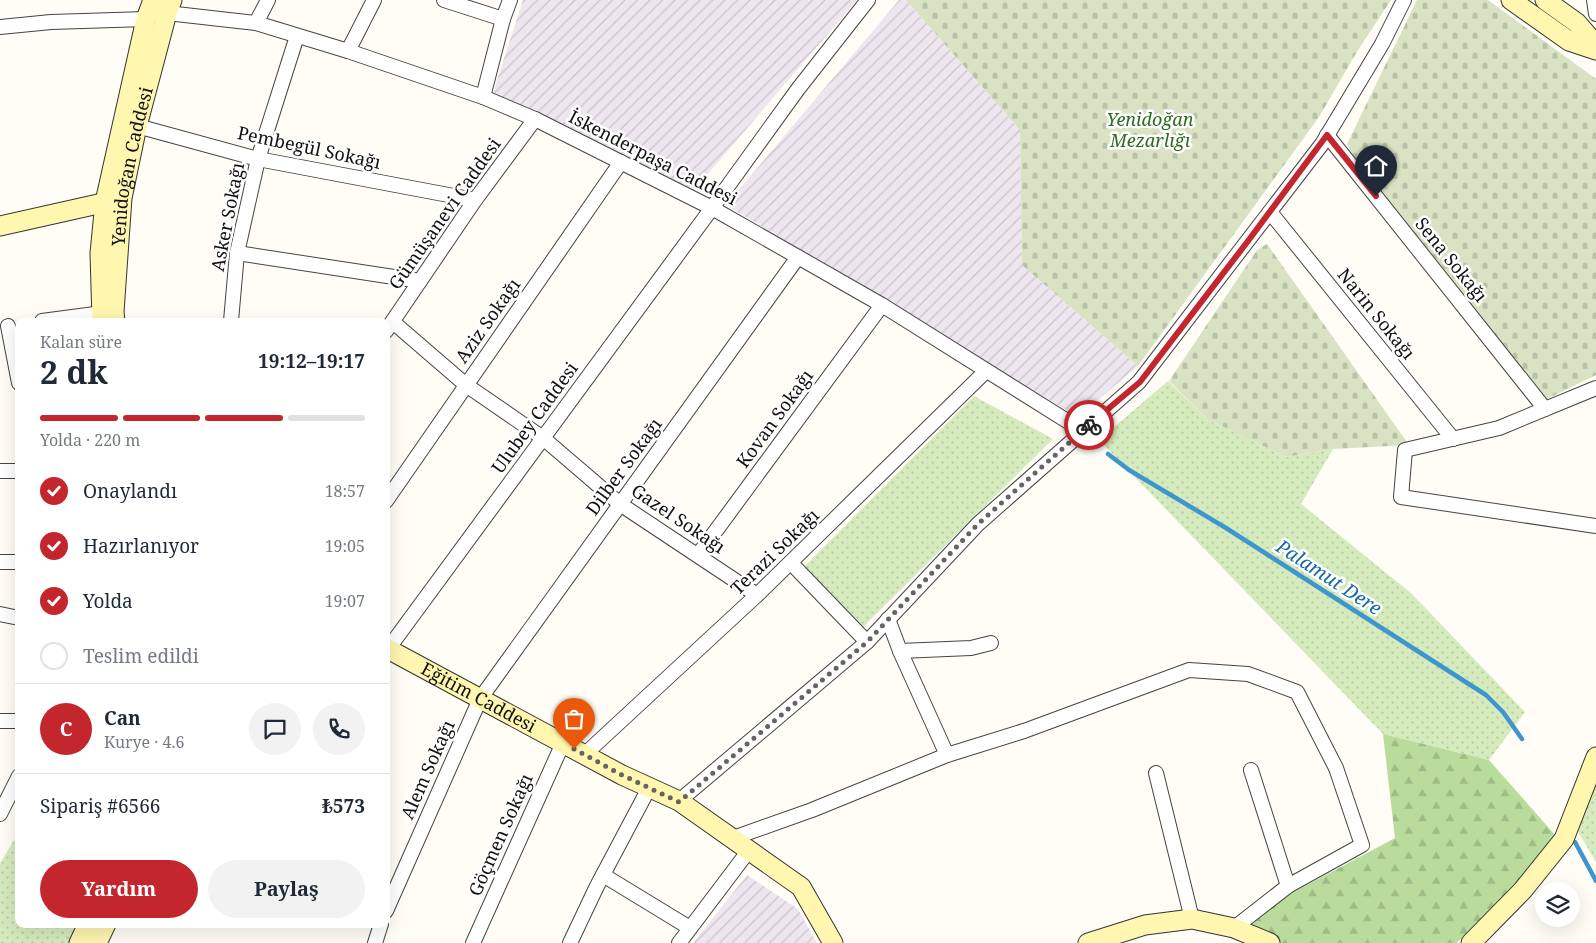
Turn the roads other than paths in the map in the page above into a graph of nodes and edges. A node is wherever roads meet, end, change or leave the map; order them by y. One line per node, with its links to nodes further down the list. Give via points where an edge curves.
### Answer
1 (153, 0): 13 (street)
2 (268, 0): 15 (street)
3 (374, 0): 20 (street)
4 (444, 0): 14 (street)
5 (510, 0): 14 (street)
6 (868, 0): 29 (street, Ulubey Caddesi, via 798,89)
7 (1404, 0): 24 (street, via 1382,44)
8 (1511, 0): 19 (street, via 1569,41)
9 (1545, 0): 18 (street, via 1577,23)
10 (1594, 0): 12 (street)
11 (170, 7): 13 (street); 15 (street, İskenderpaşa Caddesi); 23 (street, Yenidoğan Caddesi)
12 (1596, 14)
13 (146, 19): 16 (street); 27 (street)
14 (503, 19): 21 (street)
15 (256, 23): 17 (street, İskenderpaşa Caddesi)
16 (0, 27)
17 (297, 36): 20 (street, İskenderpaşa Caddesi); 25 (street, Asker Sokağı)
18 (1596, 45)
19 (1596, 50)
20 (348, 51): 21 (street, İskenderpaşa Caddesi)
21 (483, 97): 22 (street, İskenderpaşa Caddesi)
22 (535, 119): 26 (street, İskenderpaşa Caddesi); 28 (street, Gümüşanevi Caddesi)
23 (137, 126): 25 (street, Pembegül Sokağı); 27 (street, Yenidoğan Caddesi)
24 (1327, 135): 30 (street); 45 (street, Sena Sokağı)
25 (258, 159): 28 (street, Pembegül Sokağı); 32 (street, Asker Sokağı)
26 (621, 162): 29 (street, İskenderpaşa Caddesi); 43 (street, Aziz Sokağı)
27 (114, 200): 31 (street); 36 (street, Yenidoğan Caddesi)
28 (475, 200): 34 (street, Gümüşanevi Caddesi)
29 (712, 208): 33 (street, İskenderpaşa Caddesi); 47 (street, Ulubey Caddesi)
30 (1270, 212): 46 (street, via 1140,382); 48 (street, Narin Sokağı)
31 (0, 226)
32 (237, 252): 34 (street); 38 (street, Asker Sokağı)
33 (798, 257): 35 (street, İskenderpaşa Caddesi); 52 (street, Dilber Sokağı)
34 (420, 281): 40 (street, Gümüşanevi Caddesi)
35 (882, 305): 42 (street, İskenderpaşa Caddesi); 54 (street, Kovan Sokağı)
36 (108, 317): 37 (street)
37 (92, 318)
38 (231, 318)
39 (9, 326): 41 (street)
40 (390, 327): 43 (street, Gazel Sokağı)
41 (15, 360)
42 (986, 371): 46 (street, İskenderpaşa Caddesi); 57 (street, Terazi Sokağı)
43 (466, 385): 47 (street, Gazel Sokağı); 51 (street, Aziz Sokağı)
44 (1596, 388): 45 (street)
45 (1546, 409): 48 (street, via 1499,428)
46 (1083, 431): 61 (street, via 978,524)
47 (543, 438): 52 (street, Gazel Sokağı); 64 (street, Ulubey Caddesi)
48 (1452, 439): 53 (street, via 1405,450 1402,496)
49 (0, 471): 50 (street)
50 (15, 472)
51 (390, 495)
52 (620, 504): 54 (street, Gazel Sokağı); 67 (street, Dilber Sokağı)
53 (1596, 526)
54 (698, 555): 58 (street, Gazel Sokağı)
55 (0, 562): 56 (street)
56 (15, 562)
57 (791, 563): 58 (street, Terazi Sokağı); 62 (street)
58 (757, 596): 71 (street, Terazi Sokağı)
59 (0, 614): 60 (street)
60 (15, 617)
61 (888, 619): 62 (street); 66 (street)
62 (867, 642): 78 (street)
63 (991, 643): 66 (street, via 971,648)
64 (390, 645)
65 (390, 651): 67 (street, Eğitim Caddesi)
66 (900, 651): 72 (street)
67 (480, 699): 70 (street, Eğitim Caddesi); 84 (street, Alem Sokağı)
68 (0, 721): 69 (street)
69 (15, 721)
70 (563, 743): 71 (street, Eğitim Caddesi); 94 (street, Göçmen Sokağı)
71 (584, 754): 76 (street, Eğitim Caddesi)
72 (947, 755): 80 (street); 83 (street, via 1024,731 1189,670 1248,674 1297,692 1336,768 1362,845)
73 (1596, 757): 100 (street, via 1564,839 1523,890)
74 (1251, 770): 83 (street)
75 (1156, 773): 85 (street)
76 (649, 788): 78 (street, Eğitim Caddesi); 82 (street)
77 (15, 797): 79 (street)
78 (679, 802): 80 (street, Eğitim Caddesi)
79 (0, 814)
80 (733, 838): 81 (street, Eğitim Caddesi)
81 (750, 850): 89 (street); 97 (street, Eğitim Caddesi, via 801,887)
82 (603, 875): 89 (street); 95 (street)
83 (1288, 886): 90 (street)
84 (390, 902)
85 (1192, 919): 90 (street); 98 (street, via 1145,926)
86 (86, 928): 91 (street)
87 (104, 928): 92 (street)
88 (380, 928): 93 (street)
89 (690, 928): 96 (street)
90 (1234, 928): 99 (street)
91 (79, 943)
92 (97, 943)
93 (375, 943)
94 (473, 943)
95 (570, 943)
96 (679, 943)
97 (832, 943)
98 (1088, 943)
99 (1270, 943)
100 (1471, 943)

